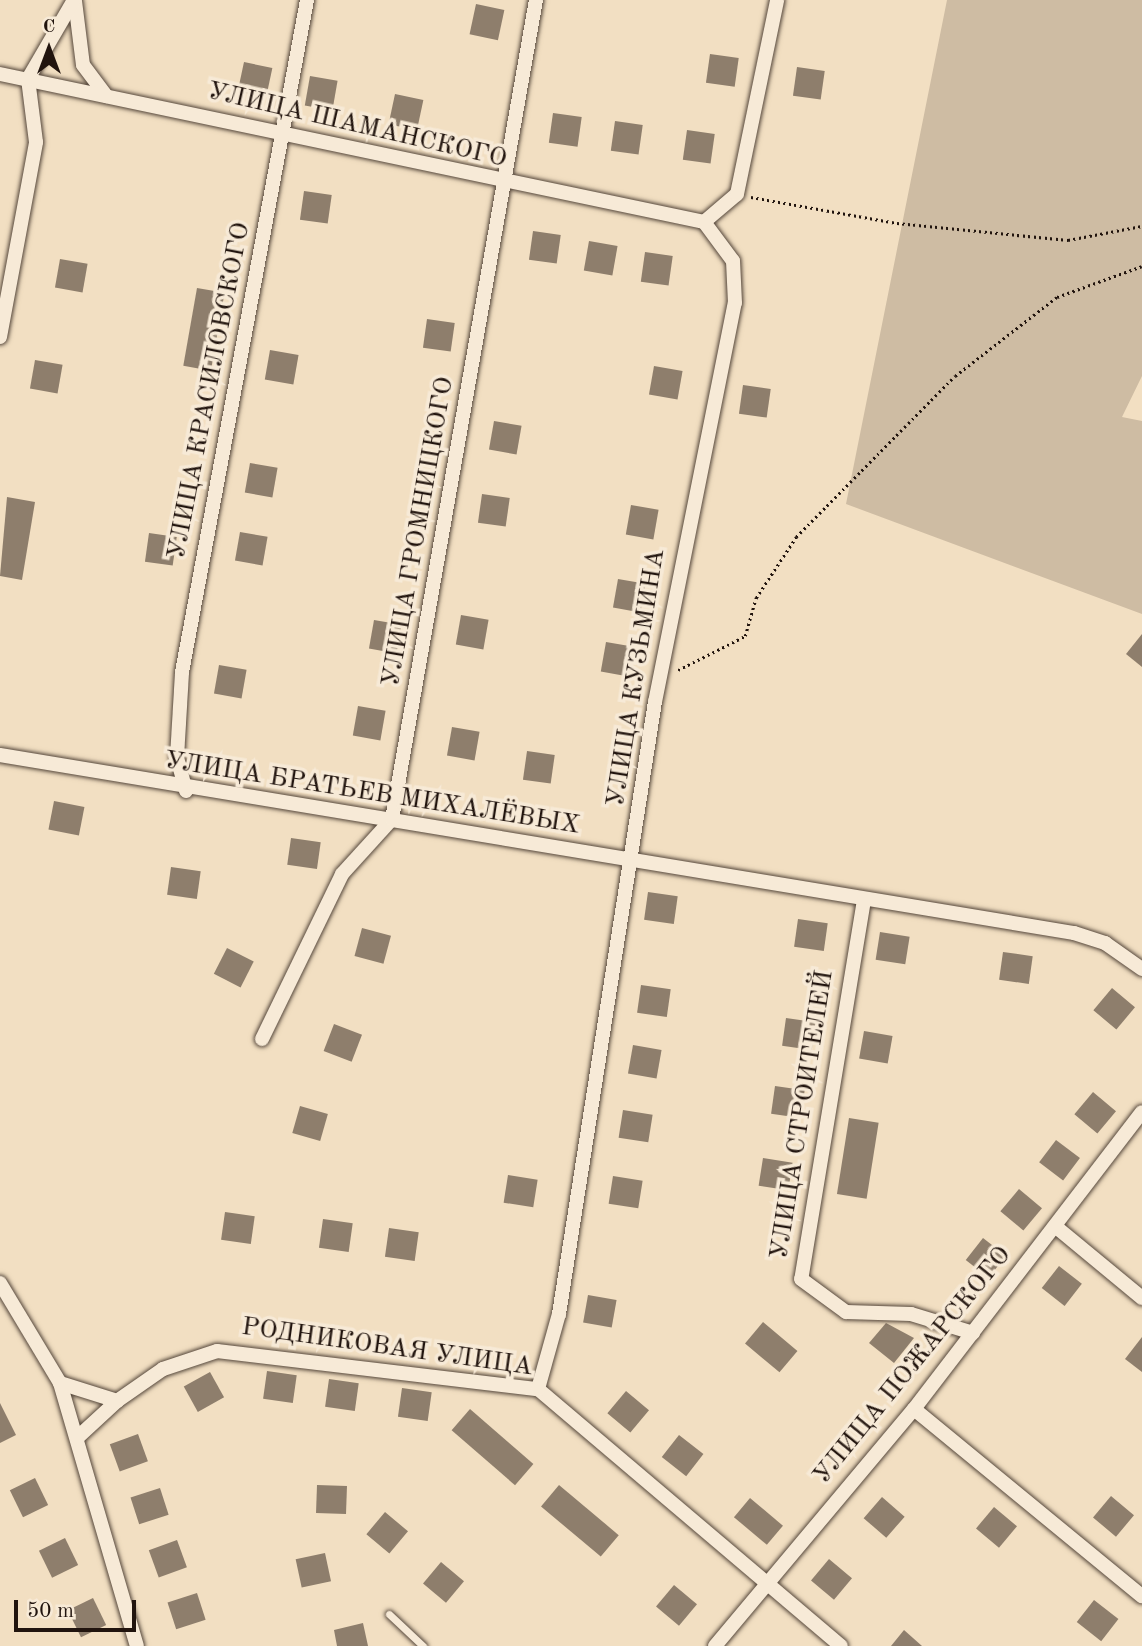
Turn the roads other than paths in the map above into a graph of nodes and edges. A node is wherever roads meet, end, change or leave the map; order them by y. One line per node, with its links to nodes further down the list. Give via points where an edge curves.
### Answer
1 (74, 0): 6 (street); 7 (street, via 83,65)
2 (307, 0): 8 (street, УЛИЦА КРАСИЛОВСКОГО)
3 (536, 0): 9 (street, УЛИЦА ГРОМНИЦКОГО)
4 (777, 0): 10 (street, via 737,194)
5 (0, 74): 6 (street, УЛИЦА ШАМАНСКОГО)
6 (28, 79): 7 (street, УЛИЦА ШАМАНСКОГО); 11 (street, via 36,142)
7 (106, 96): 8 (street, УЛИЦА ШАМАНСКОГО)
8 (284, 134): 9 (street, УЛИЦА ШАМАНСКОГО); 13 (street, УЛИЦА КРАСИЛОВСКОГО, via 181,672 177,757)
9 (507, 184): 10 (street, УЛИЦА ШАМАНСКОГО); 14 (street, УЛИЦА ГРОМНИЦКОГО)
10 (704, 222): 15 (street, УЛИЦА КУЗЬМИНА, via 733,261 735,303 659,680)
11 (0, 337)
12 (0, 755): 13 (street, УЛИЦА БРАТЬЕВ МИХАЛЁВЫХ)
13 (186, 791): 14 (street, УЛИЦА БРАТЬЕВ МИХАЛЁВЫХ)
14 (392, 819): 15 (street, УЛИЦА БРАТЬЕВ МИХАЛЁВЫХ); 18 (street, via 342,874)
15 (632, 860): 16 (street, УЛИЦА БРАТЬЕВ МИХАЛЁВЫХ); 25 (street, УЛИЦА КУЗЬМИНА, via 559,1314)
16 (863, 900): 17 (street, УЛИЦА БРАТЬЕВ МИХАЛЁВЫХ, via 1074,933 1105,943); 23 (street, УЛИЦА СТРОИТЕЛЕЙ, via 801,1279 846,1312 911,1314)
17 (1142, 969)
18 (262, 1039)
19 (1142, 1112): 20 (street, УЛИЦА ПОЖАРСКОГО)
20 (1055, 1226): 22 (street); 23 (street, УЛИЦА ПОЖАРСКОГО)
21 (0, 1283): 24 (street)
22 (1142, 1298)
23 (973, 1333): 27 (street, УЛИЦА ПОЖАРСКОГО)
24 (60, 1383): 26 (street); 28 (street)
25 (538, 1390): 26 (street, РОДНИКОВАЯ УЛИЦА, via 217,1350 163,1369); 29 (street, РОДНИКОВАЯ УЛИЦА)
26 (117, 1401): 28 (street, РОДНИКОВАЯ УЛИЦА)
27 (914, 1409): 29 (street, УЛИЦА ПОЖАРСКОГО); 30 (street)
28 (78, 1437): 32 (street)
29 (769, 1582): 34 (street, УЛИЦА ПОЖАРСКОГО); 35 (street, РОДНИКОВАЯ УЛИЦА)
30 (1142, 1596)
31 (389, 1614): 33 (lane)
32 (137, 1646)
33 (423, 1646)
34 (715, 1646)
35 (841, 1646)

